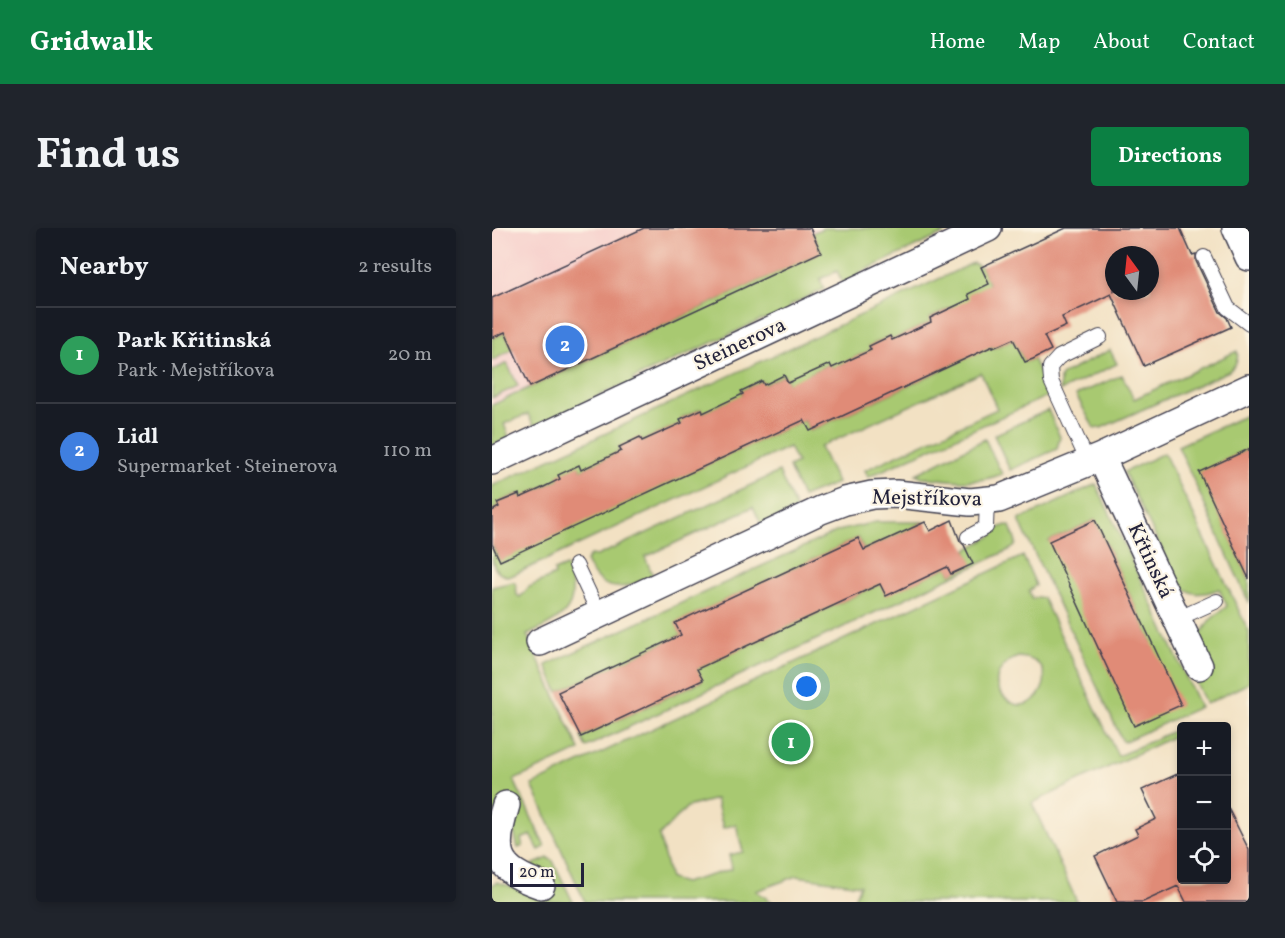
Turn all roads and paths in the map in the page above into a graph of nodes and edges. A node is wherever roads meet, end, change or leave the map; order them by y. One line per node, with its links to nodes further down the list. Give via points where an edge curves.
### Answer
1 (988, 228): 9 (street, Steinerova)
2 (1236, 228): 4 (street)
3 (1204, 257): 5 (lane, via 1228,308)
4 (1249, 257)
5 (1249, 324)
6 (1100, 337): 8 (lane, via 1059,357 1050,367 1051,381)
7 (1249, 388): 8 (street, Mejstříkova)
8 (1094, 459): 10 (street, Mejstříkova, via 1010,495); 15 (street, Křtinská)
9 (492, 461)
10 (987, 500): 11 (lane, via 986,527); 14 (street, Mejstříkova, via 896,494 845,501)
11 (968, 537)
12 (576, 565): 14 (lane)
13 (1217, 601): 15 (lane)
14 (599, 614): 16 (street, Mejstříkova)
15 (1177, 619): 17 (street, Křtinská)
16 (540, 642)
17 (1199, 666)
18 (506, 805): 19 (street, via 496,833)
19 (495, 854): 20 (street, via 510,871)
20 (540, 885)

